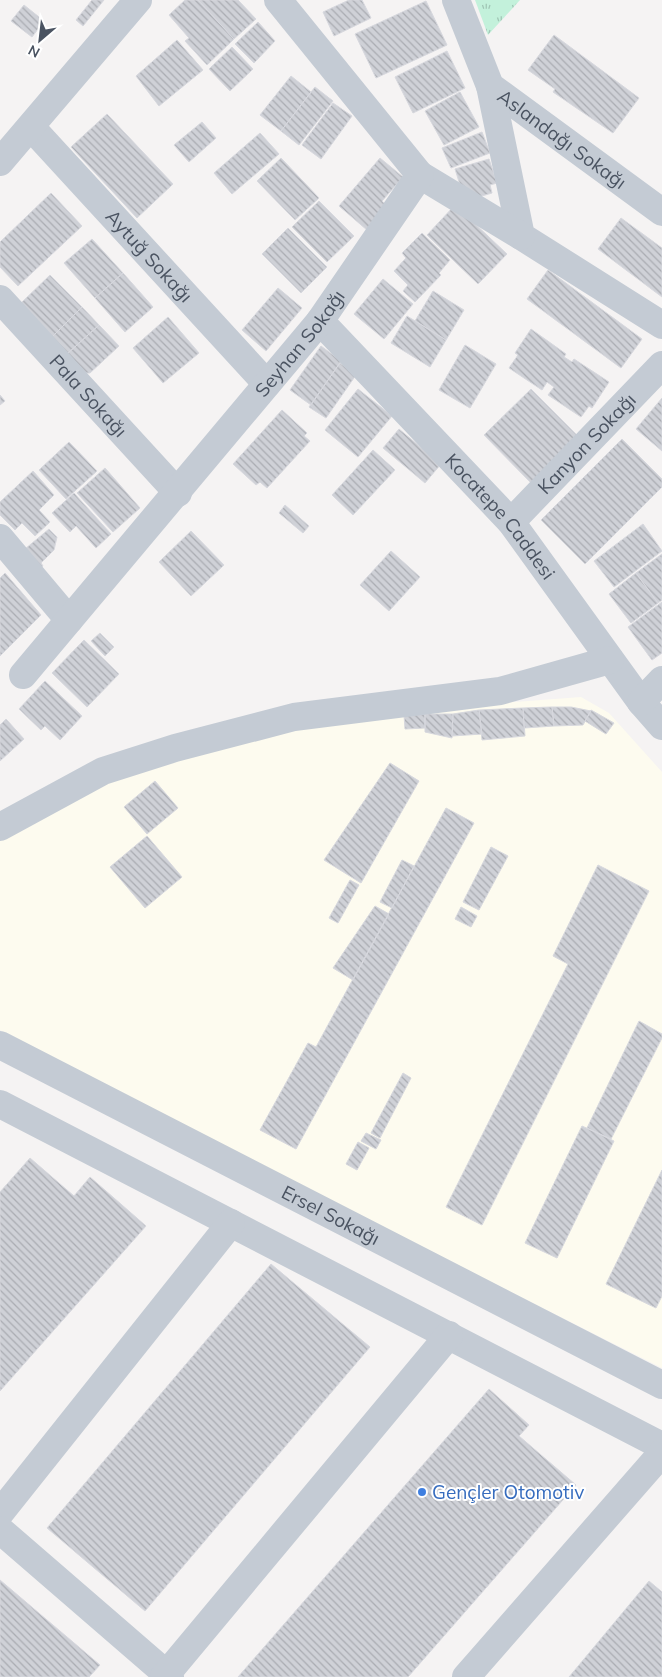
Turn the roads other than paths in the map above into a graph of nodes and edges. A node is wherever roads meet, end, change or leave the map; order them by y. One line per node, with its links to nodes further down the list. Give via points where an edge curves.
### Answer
1 (138, 0): 5 (street)
2 (278, 0): 7 (street)
3 (456, 0): 4 (street, Aslandağı Sokağı)
4 (490, 86): 8 (street, Aslandağı Sokağı); 9 (street)
5 (31, 127): 6 (street); 14 (street, Aytuğ Sokağı)
6 (0, 162)
7 (420, 175): 9 (street); 11 (street, Seyhan Sokağı)
8 (662, 212)
9 (521, 236): 12 (street)
10 (0, 299): 15 (street, Pala Sokağı)
11 (320, 321): 14 (street, Seyhan Sokağı); 16 (street, Kocatepe Caddesi)
12 (662, 325)
13 (662, 365): 16 (street, Kanyon Sokağı)
14 (267, 384): 15 (street, Seyhan Sokağı)
15 (178, 492): 18 (street, Seyhan Sokağı)
16 (511, 522): 19 (street, Kocatepe Caddesi)
17 (0, 538): 18 (street)
18 (68, 620): 20 (street, Seyhan Sokağı)
19 (610, 660): 22 (street, Kocatepe Caddesi); 24 (street, via 500,691 294,717 175,748 103,771)
20 (23, 675)
21 (662, 680): 22 (street)
22 (641, 702): 23 (street, Kocatepe Caddesi)
23 (662, 726)
24 (0, 827)
25 (0, 1045): 29 (street, Ersel Sokağı)
26 (2, 1107): 27 (street)
27 (231, 1223): 28 (street); 32 (street)
28 (449, 1335): 30 (street); 34 (street)
29 (662, 1385)
30 (662, 1446)
31 (662, 1453): 35 (street)
32 (0, 1513)
33 (0, 1530): 34 (street)
34 (167, 1676)
35 (466, 1677)

